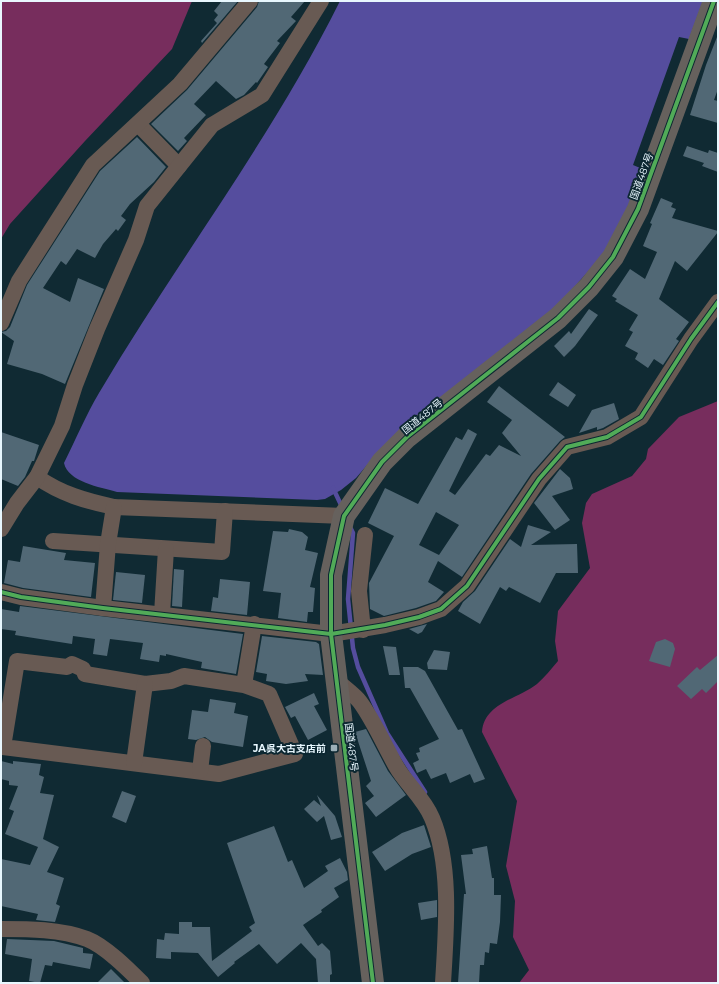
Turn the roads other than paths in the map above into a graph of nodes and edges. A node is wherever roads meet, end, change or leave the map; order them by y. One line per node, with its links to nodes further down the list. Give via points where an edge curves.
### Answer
1 (250, 1): 4 (street, via 180,84)
2 (321, 1): 5 (street, via 262,95 212,125)
3 (714, 1): 11 (highway, 国道487号, via 638,209 613,257 589,287 558,318 407,437 382,462)
4 (138, 124): 5 (street); 7 (street, via 93,165 19,281)
5 (179, 166): 8 (street, via 147,206 136,240 78,378 62,426)
6 (718, 302): 21 (street, via 641,417 607,436 567,447 540,479 467,586 442,609)
7 (1, 323)
8 (37, 477): 9 (street, via 60,492 84,501); 12 (street)
9 (114, 507): 10 (street); 15 (street)
10 (225, 511): 11 (street); 16 (street, via 222,552)
11 (344, 516): 22 (highway, 国道487号, via 331,575)
12 (1, 529)
13 (365, 535): 21 (street, via 359,591)
14 (53, 541): 15 (street)
15 (108, 544): 16 (street); 18 (street)
16 (166, 549): 19 (street)
17 (1, 592): 18 (street)
18 (103, 608): 19 (street)
19 (162, 614): 20 (street)
20 (254, 624): 22 (street); 25 (street)
21 (363, 630): 22 (street)
22 (331, 634): 23 (highway, 国道487号)
23 (336, 680): 32 (highway, 国道487号); 33 (street, via 360,702 399,772 413,788 432,818 443,859 445,888 446,946)
24 (145, 684): 25 (street, via 171,681 184,676); 26 (street, via 85,674 83,669 72,664 67,667 17,661); 28 (street)
25 (244, 685): 29 (street, via 269,694 295,754 219,774)
26 (5, 702): 28 (street, via 3,747)
27 (203, 746): 29 (street)
28 (134, 763): 29 (street)
29 (200, 771)
30 (1, 930): 31 (street, via 52,931 88,939 120,961)
31 (142, 983)
32 (373, 983)
33 (443, 983)

